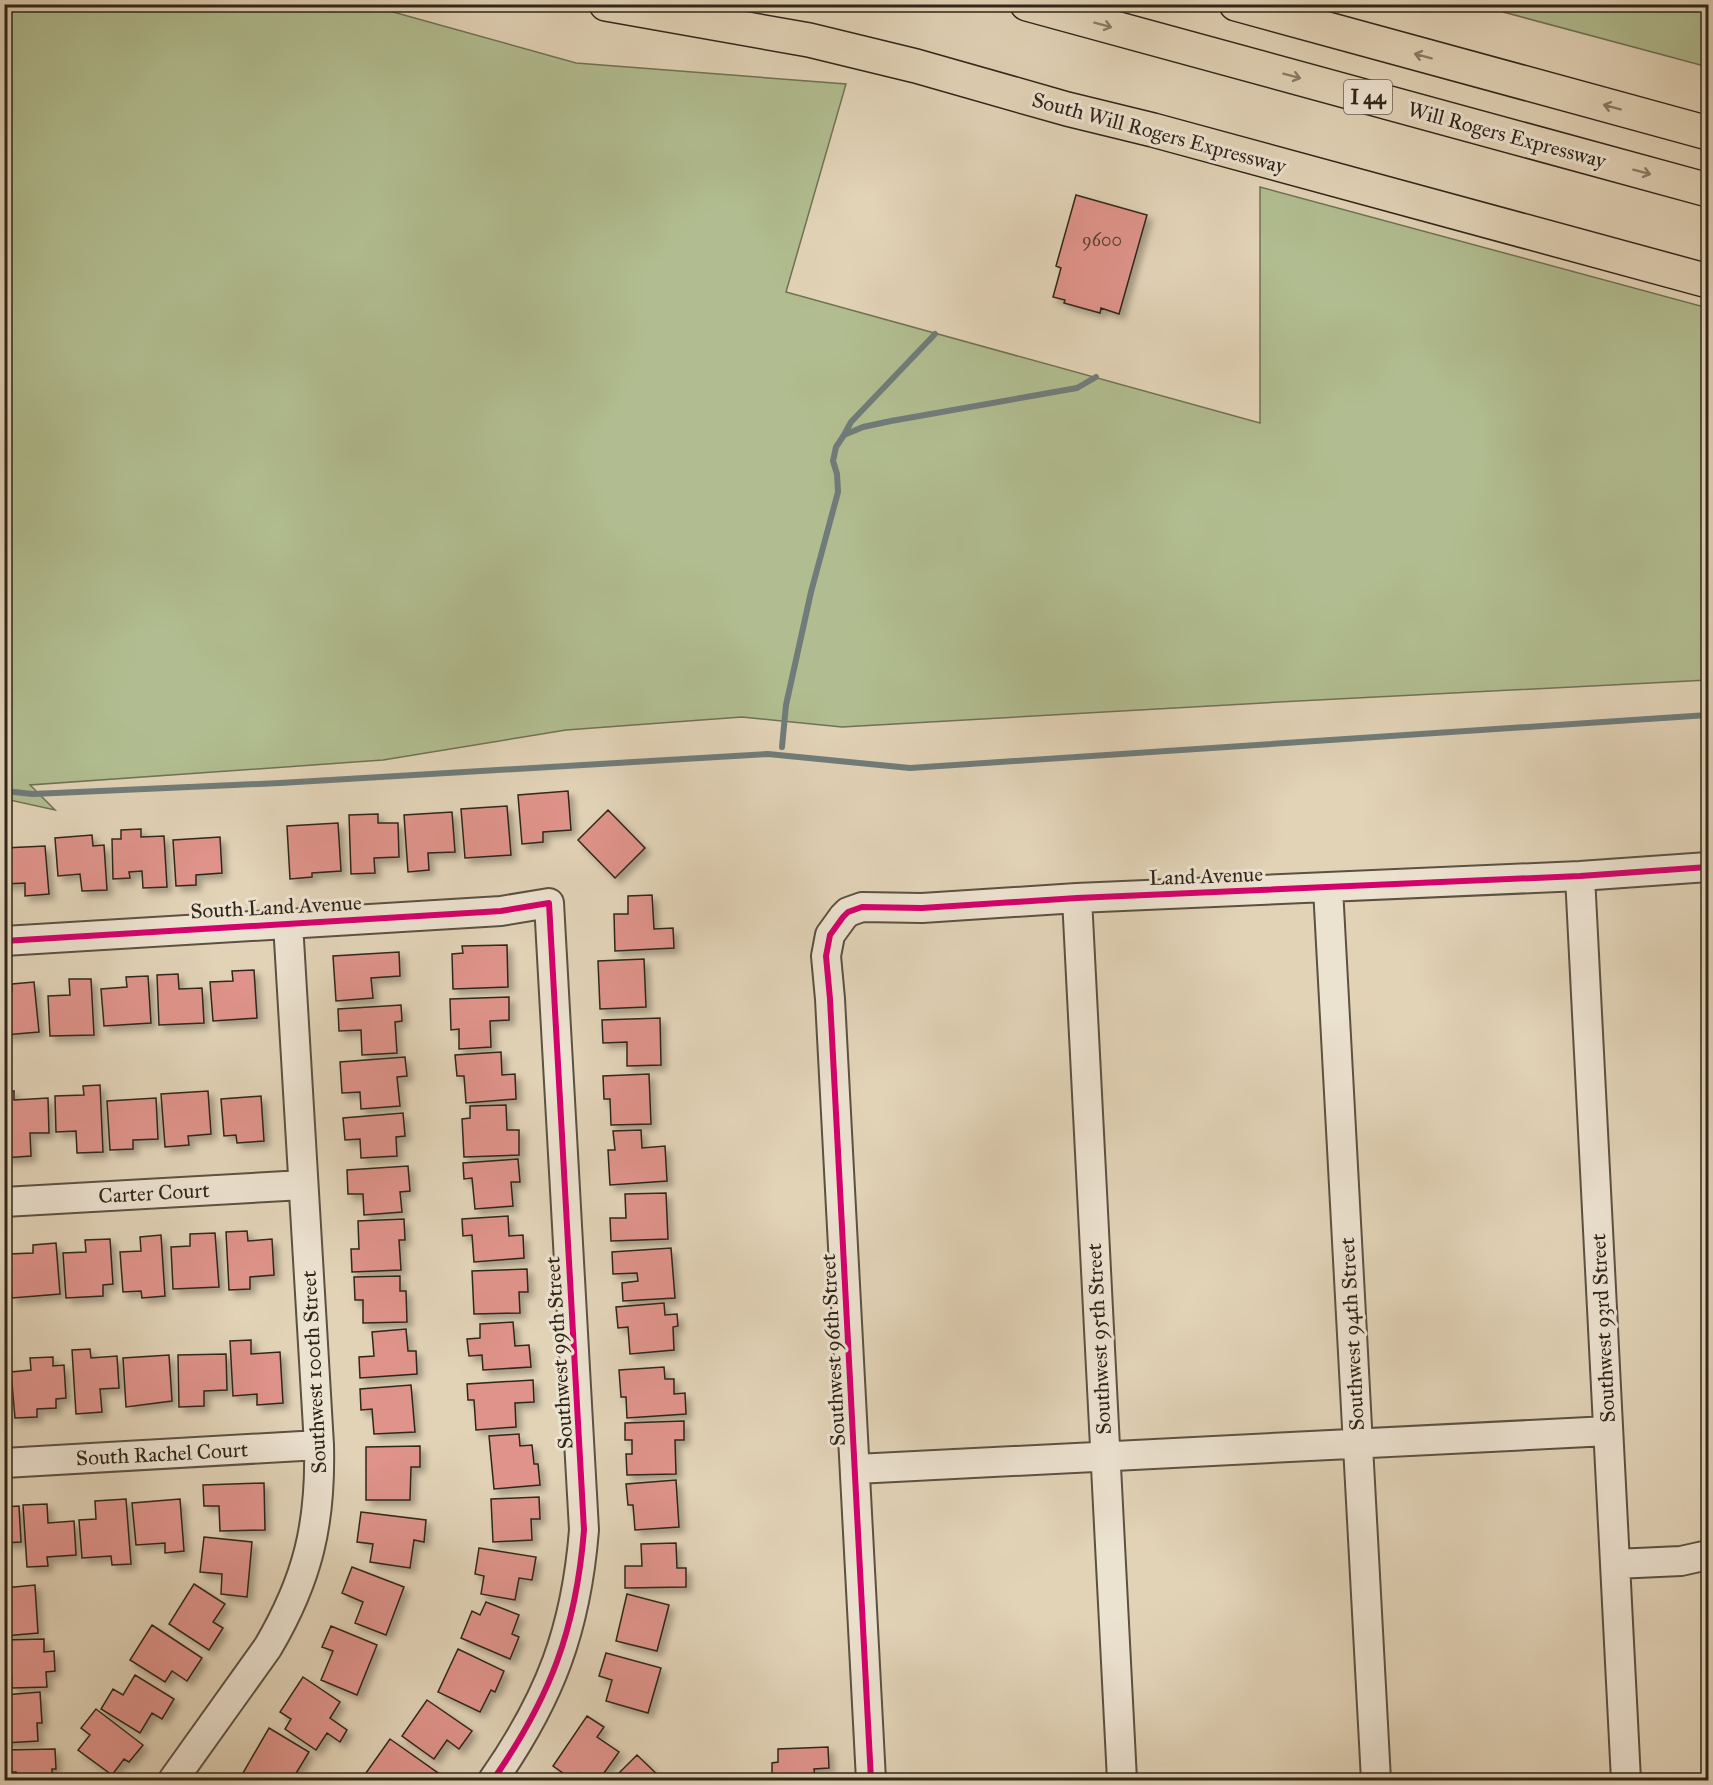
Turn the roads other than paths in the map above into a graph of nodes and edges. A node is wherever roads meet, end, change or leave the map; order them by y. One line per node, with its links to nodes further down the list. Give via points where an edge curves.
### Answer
1 (606, 4): 6 (main road, South Will Rogers Expressway, via 809,40 916,66)
2 (1027, 4): 5 (main road, Will Rogers Expressway / I 44, one-way to 5)
3 (1236, 4): 4 (main road, one-way to 3)
4 (1708, 133)
5 (1708, 190)
6 (1708, 281)
7 (1708, 867): 8 (street, Land Avenue)
8 (1580, 876): 9 (street, Land Avenue); 17 (street, Southwest 93rd Street)
9 (1328, 888): 10 (street, Land Avenue); 19 (street, Southwest 94th Street)
10 (1077, 898): 12 (street, Land Avenue, via 922,908 862,907); 20 (street, Southwest 95th Street)
11 (549, 903): 13 (street, South Land Avenue, via 501,911); 26 (street, Southwest 99th Street, via 584,1530 574,1606 558,1661 530,1723)
12 (838, 921): 22 (street, Southwest 96th Street, via 830,935 826,956)
13 (288, 923): 14 (street, South Land Avenue); 15 (street, Southwest 100th Street)
14 (4, 941)
15 (303, 1185): 16 (street, Carter Court); 18 (street, Southwest 100th Street)
16 (4, 1202)
17 (1608, 1431): 19 (street); 24 (street, Southwest 93rd Street)
18 (319, 1444): 21 (street, South Rachel Court); 25 (street, Southwest 100th Street, via 316,1524 292,1602 267,1647)
19 (1358, 1444): 20 (street); 29 (street, Southwest 94th Street)
20 (1105, 1456): 22 (street); 28 (street, Southwest 95th Street)
21 (4, 1463)
22 (856, 1470): 27 (street, Southwest 96th Street)
23 (1708, 1555): 24 (street, via 1681,1561)
24 (1615, 1564): 30 (street, Southwest 93rd Street)
25 (173, 1780)
26 (495, 1780)
27 (872, 1780)
28 (1122, 1780)
29 (1376, 1780)
30 (1626, 1780)

